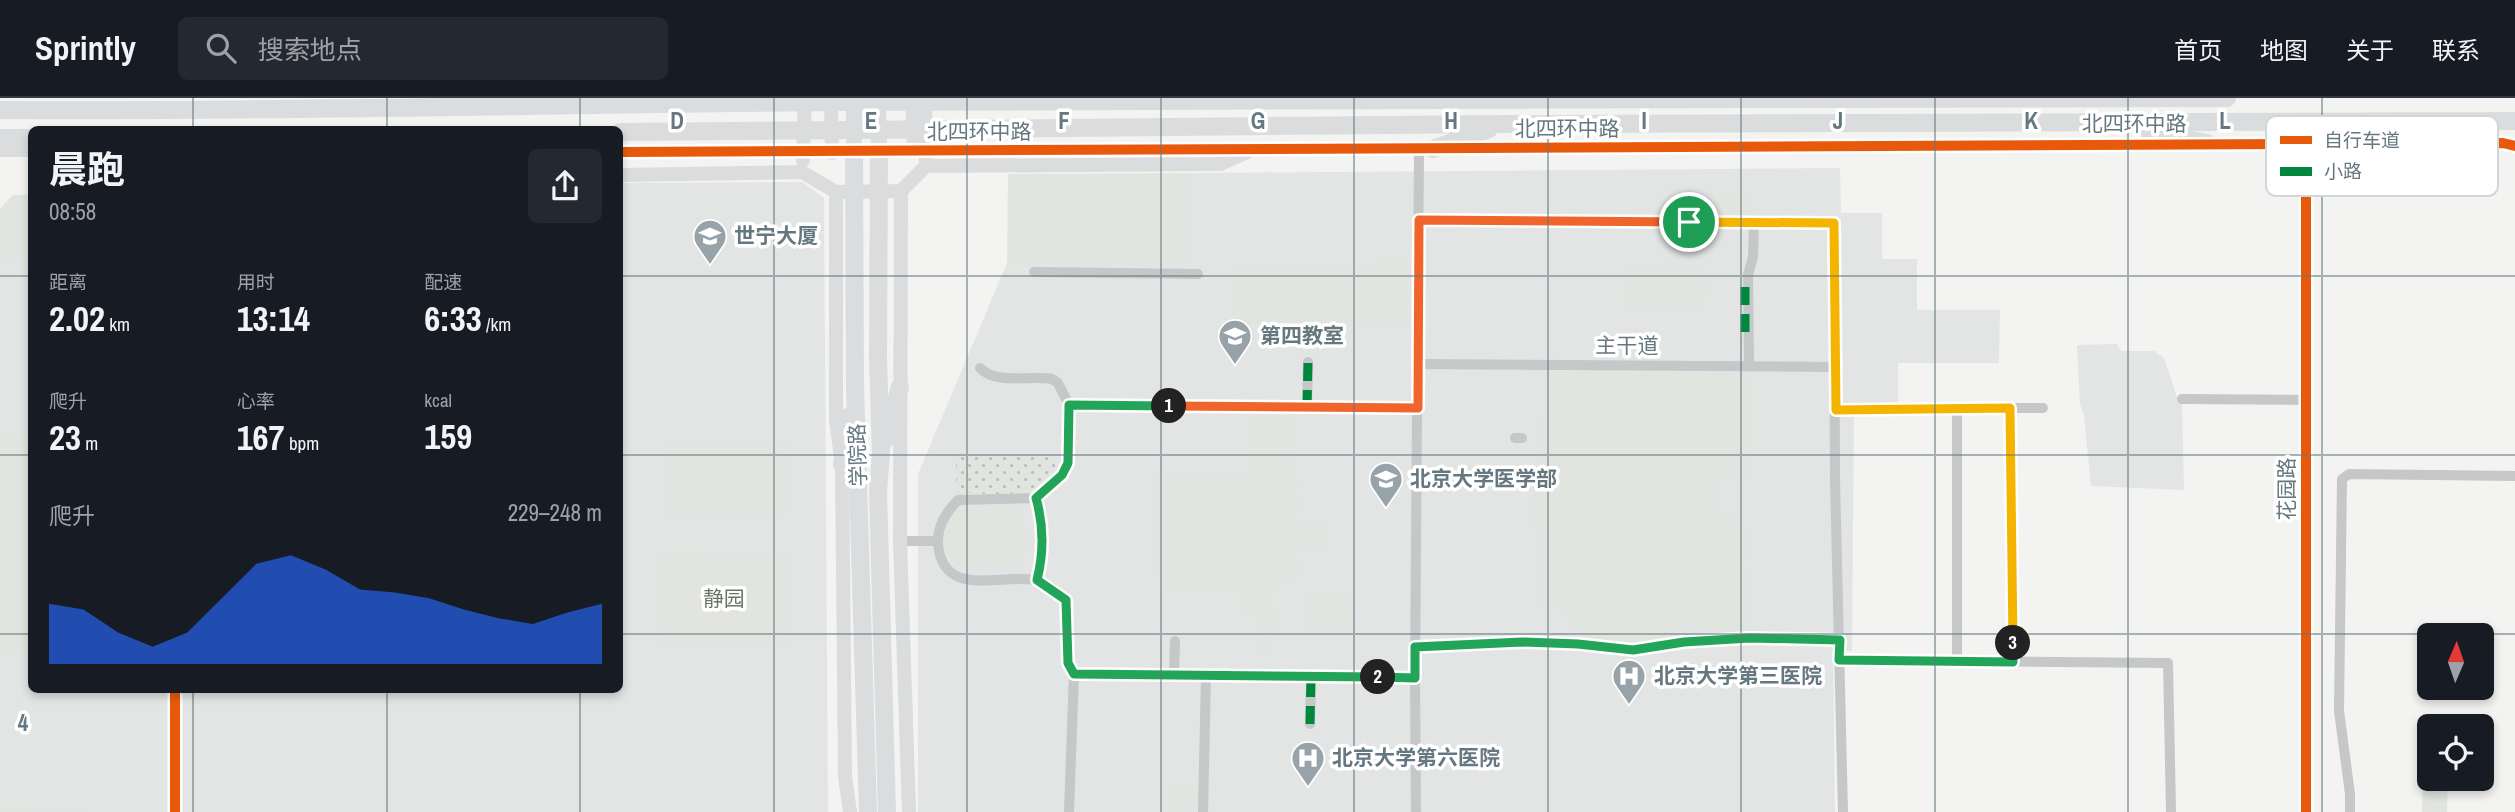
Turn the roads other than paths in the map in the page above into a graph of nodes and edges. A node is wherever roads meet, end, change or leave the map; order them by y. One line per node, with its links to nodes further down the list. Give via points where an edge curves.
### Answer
1 (244, 98): 12 (highway)
2 (805, 98): 31 (street)
3 (831, 98): 28 (street)
4 (854, 98): 29 (main road, 学院路)
5 (878, 98): 26 (main road, 学院路)
6 (912, 98): 27 (street)
7 (925, 98): 30 (street)
8 (1503, 98): 9 (highway, 北四环中路); 12 (highway, 北四环中路)
9 (2108, 98): 10 (highway, 北四环中路)
10 (2227, 98)
11 (0, 110): 12 (highway, 北四环中路)
12 (203, 112)
13 (2266, 122): 14 (highway, 北四环中路)
14 (2111, 123): 15 (highway, 北四环中路); 19 (highway)
15 (1502, 124): 16 (highway, 北四环中路); 22 (highway)
16 (623, 132)
17 (0, 138): 18 (highway)
18 (28, 138)
19 (2207, 143): 20 (street, 北四环中路); 22 (street, 北四环中路)
20 (2266, 143)
21 (1252, 149): 22 (street, 北四环中路); 27 (street, 北四环中路); 30 (street, via 1220,164)
22 (1426, 149): 36 (street)
23 (0, 150): 24 (street)
24 (28, 150)
25 (623, 152): 28 (street, 北四环中路)
26 (879, 152): 27 (street, 北四环中路); 29 (street, 北四环中路); 56 (highway, 学院路)
27 (914, 152)
28 (832, 153): 29 (street, 北四环中路)
29 (855, 153): 45 (highway, 学院路)
30 (926, 166): 33 (street)
31 (802, 172): 32 (street); 34 (street)
32 (623, 175)
33 (901, 191): 34 (street); 46 (street, 学院路)
34 (836, 192): 57 (street, 学院路, via 836,419)
35 (2306, 196): 48 (street, 花园路)
36 (1419, 220): 37 (street); 41 (street)
37 (1754, 223): 42 (street, via 1754,257 1748,275); 43 (street, via 1834,223)
38 (1034, 272): 39 (street)
39 (1198, 274)
40 (1308, 362): 50 (street)
41 (1418, 363): 42 (street, 主干道); 51 (street)
42 (1749, 366): 43 (street, 主干道)
43 (1837, 367): 55 (street)
44 (980, 368): 49 (street, via 995,377 1052,379)
45 (855, 385): 57 (highway); 78 (highway, 学院路)
46 (900, 387): 56 (highway); 60 (street, 学院路)
47 (2182, 399): 48 (street)
48 (2306, 400): 86 (street, 花园路)
49 (1069, 405): 50 (street); 59 (street, via 1068,463 1062,475)
50 (1307, 408): 51 (street)
51 (1418, 408): 65 (street)
52 (1957, 408): 53 (street); 55 (street); 67 (street)
53 (2010, 408): 54 (street); 68 (street)
54 (2043, 408)
55 (1836, 410): 63 (street)
56 (881, 453): 79 (highway, 学院路, via 878,491)
57 (842, 465): 77 (street, 学院路, via 845,776)
58 (2515, 476): 87 (street, via 2349,474 2342,479 2339,711)
59 (1036, 498): 61 (street, via 958,500 944,517); 62 (street, via 1043,555)
60 (900, 541): 61 (street); 80 (street, 学院路)
61 (938, 541): 62 (street, via 941,560 949,572 964,580)
62 (1037, 580): 69 (street, via 1066,600 1068,663)
63 (1840, 640): 65 (street, via 1750,638 1633,650 1522,642); 66 (street)
64 (1175, 641): 70 (street)
65 (1415, 647): 73 (street)
66 (1839, 660): 67 (street); 84 (street)
67 (1956, 662): 68 (street)
68 (2013, 662): 85 (street, via 2168,663)
69 (1074, 674): 70 (street); 81 (street)
70 (1174, 675): 71 (street)
71 (1206, 675): 72 (street); 82 (street)
72 (1311, 677): 73 (street); 74 (street)
73 (1415, 678): 75 (street)
74 (1310, 724)
75 (1415, 760): 76 (street); 83 (street)
76 (1434, 760)
77 (850, 812)
78 (869, 812)
79 (887, 812)
80 (909, 812)
81 (1069, 812)
82 (1203, 812)
83 (1416, 812)
84 (1843, 812)
85 (2171, 812)
86 (2306, 812)
87 (2350, 812)

